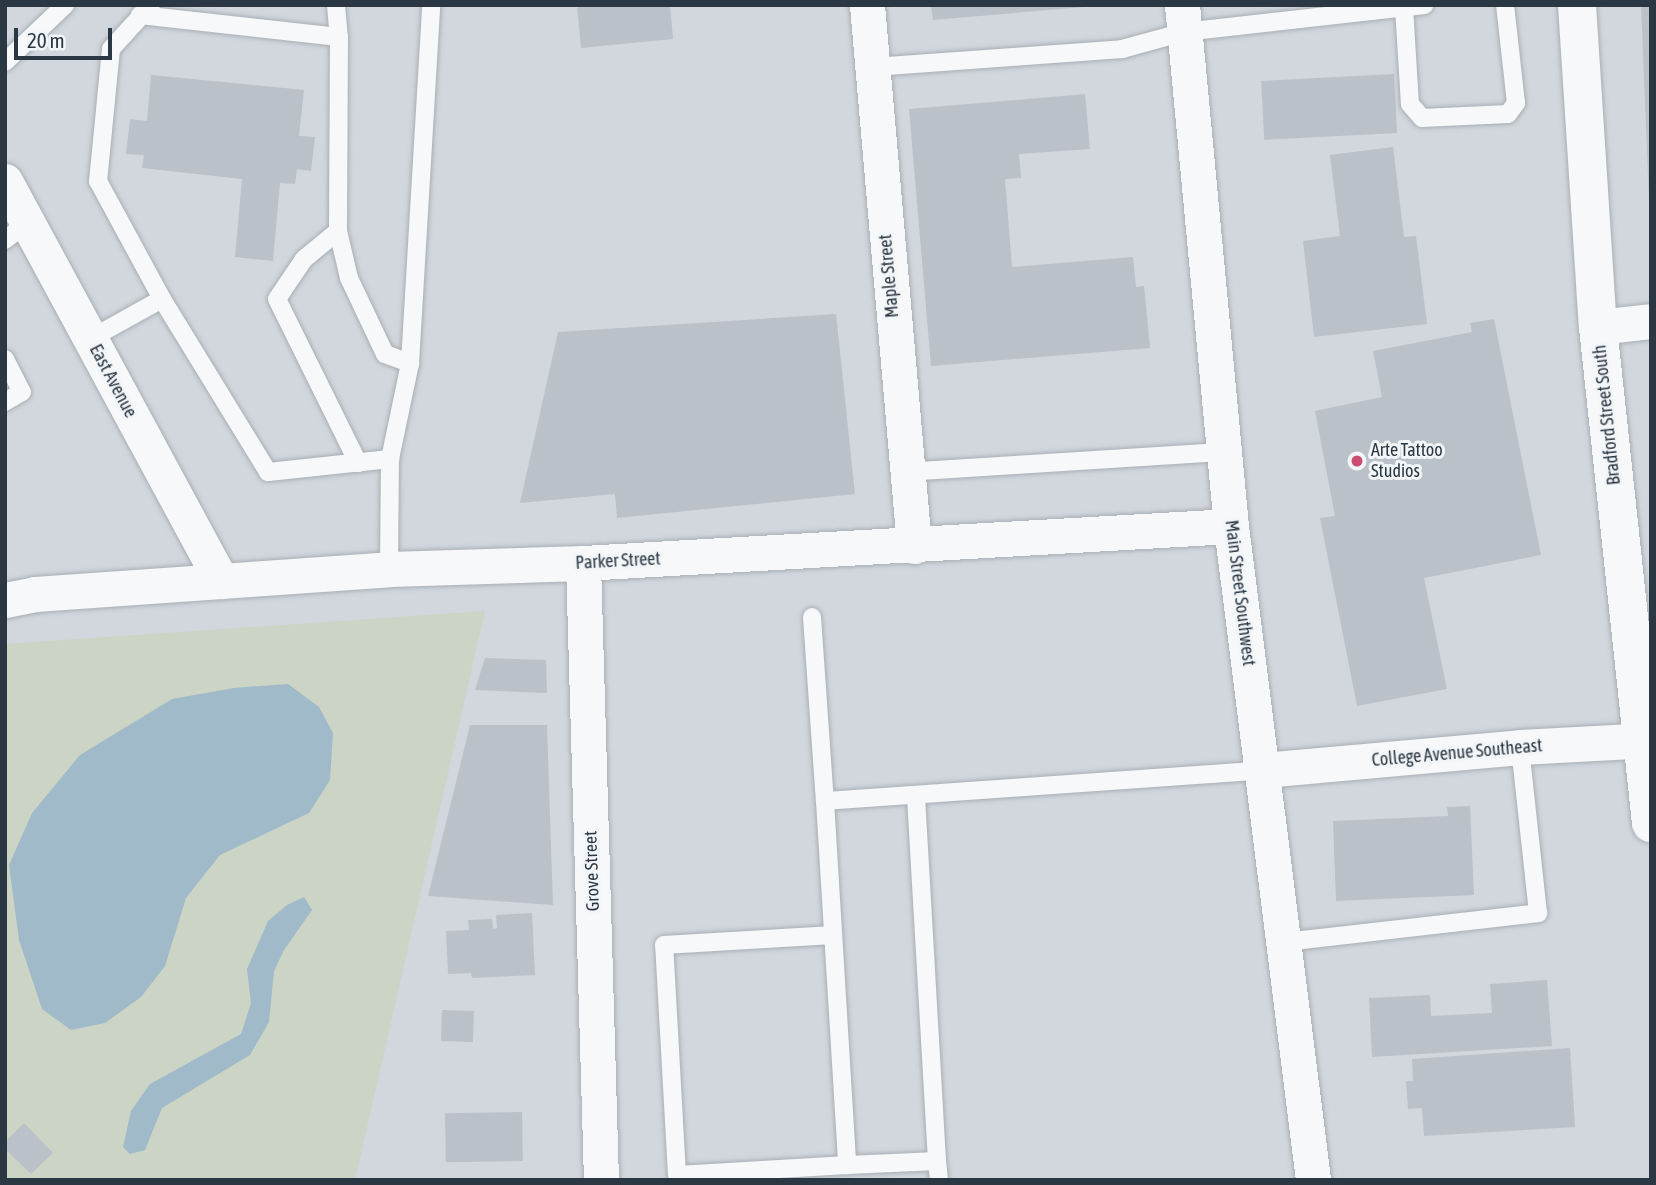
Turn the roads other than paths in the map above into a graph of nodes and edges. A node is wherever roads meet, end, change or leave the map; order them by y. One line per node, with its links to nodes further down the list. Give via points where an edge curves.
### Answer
1 (65, 5): 13 (lane)
2 (336, 5): 12 (lane)
3 (431, 5): 23 (lane)
4 (867, 5): 14 (street, Maple Street)
5 (1423, 5): 8 (lane)
6 (1505, 5): 8 (lane, via 1516,103 1508,114 1422,118 1410,104)
7 (1577, 5): 20 (street, Bradford Street South)
8 (1404, 7): 10 (lane)
9 (145, 10): 12 (lane); 18 (lane, via 111,49 98,181)
10 (1285, 13): 11 (lane)
11 (1183, 18): 14 (lane, via 1122,49); 25 (street, Main Street Southwest)
12 (340, 37): 17 (lane)
13 (5, 62)
14 (873, 67): 28 (street, Maple Street)
15 (5, 181): 16 (street, East Avenue)
16 (16, 231): 21 (street, East Avenue)
17 (338, 231): 23 (lane, via 349,278 385,354); 27 (lane, via 304,259 277,299)
18 (162, 299): 21 (lane); 27 (lane, via 268,472)
19 (1651, 321): 20 (street)
20 (1598, 327): 36 (street, Bradford Street South)
21 (90, 339): 33 (street, East Avenue)
22 (5, 359): 24 (lane, via 22,392)
23 (410, 363): 26 (lane)
24 (5, 402)
25 (1224, 452): 28 (lane); 29 (street, Main Street Southwest)
26 (390, 459): 27 (lane); 32 (lane)
27 (358, 463)
28 (905, 472): 30 (street, Maple Street)
29 (1231, 526): 30 (street, Parker Street); 38 (street, Main Street Southwest)
30 (914, 546): 31 (street, Parker Street)
31 (583, 563): 32 (street, Parker Street); 46 (street, Grove Street)
32 (388, 569): 33 (street, Parker Street)
33 (220, 581): 34 (street, Parker Street)
34 (5, 600)
35 (813, 617): 40 (lane)
36 (1646, 740): 37 (street, College Avenue Southeast); 41 (street, Bradford Street South)
37 (1520, 747): 38 (street, College Avenue Southeast); 43 (lane, via 1538,913)
38 (1263, 770): 39 (lane); 43 (street, Main Street Southwest)
39 (916, 797): 40 (lane); 45 (lane)
40 (825, 802): 42 (lane)
41 (1651, 823)
42 (833, 935): 44 (lane); 44 (lane, via 664,945 677,1175)
43 (1285, 942): 47 (street, Main Street Southwest)
44 (847, 1165): 45 (lane)
45 (938, 1171)
46 (601, 1180)
47 (1312, 1180)

